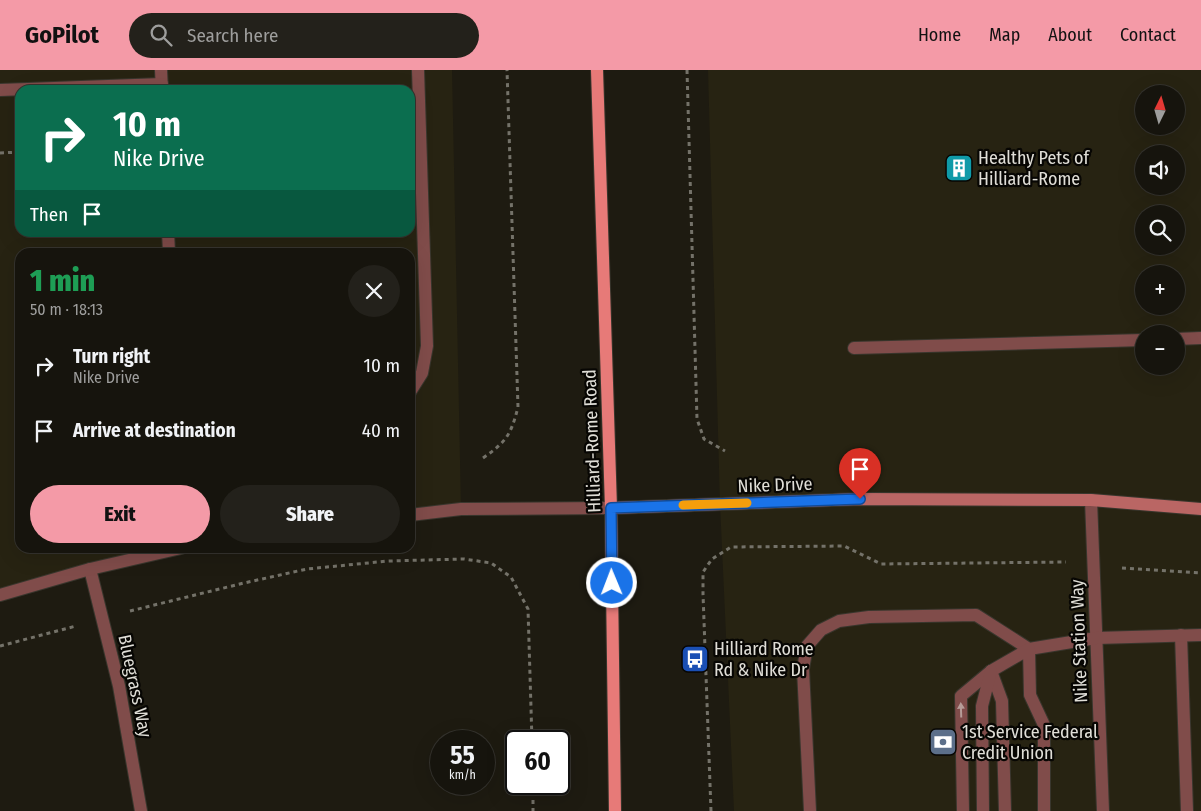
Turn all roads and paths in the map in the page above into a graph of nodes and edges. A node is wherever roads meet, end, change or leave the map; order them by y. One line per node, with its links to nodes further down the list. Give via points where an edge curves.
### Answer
1 (162, 70): 6 (street)
2 (418, 70): 9 (street)
3 (507, 70): 19 (path, via 518,408 513,428 501,446)
4 (597, 70): 21 (main road, Hilliard-Rome Road)
5 (687, 70): 18 (path, via 697,419 704,440)
6 (162, 85)
7 (0, 90): 8 (street)
8 (15, 90)
9 (415, 98)
10 (415, 126): 17 (street, via 427,346 422,373)
11 (15, 152): 12 (path)
12 (0, 153)
13 (1201, 338): 14 (street)
14 (1185, 339)
15 (1135, 340): 16 (street)
16 (854, 348)
17 (415, 384)
18 (725, 451)
19 (483, 458)
20 (1092, 500): 21 (street, Nike Drive, via 860,499); 22 (street, Nike Drive); 25 (street, Nike Station Way)
21 (611, 508): 23 (street, Nike Drive, via 461,509); 40 (main road, Hilliard-Rome Road)
22 (1201, 509)
23 (415, 514)
24 (159, 553): 26 (street)
25 (1093, 565): 27 (path); 32 (street, Nike Station Way); 41 (path, via 1057,561 881,564 844,546 731,547 712,559 703,572)
26 (90, 569): 28 (street); 29 (street, Bluegrass Way)
27 (1201, 573)
28 (0, 595)
29 (102, 618): 33 (path); 36 (path, via 307,569 397,561 464,559 491,563 511,577 528,609); 38 (street, Bluegrass Way, via 119,686)
30 (1181, 635): 31 (street); 32 (street); 48 (street)
31 (1201, 635)
32 (1096, 638): 34 (street); 47 (street, Nike Station Way)
33 (0, 646)
34 (1029, 650): 35 (street); 42 (street, via 976,615 869,617 839,621 821,630 807,646 803,669); 46 (street, via 1030,695 1044,726)
35 (991, 671): 43 (street, one-way to 35, via 961,696); 44 (street, via 982,706); 45 (street, via 1002,701)
36 (532, 730)
37 (533, 795): 39 (path)
38 (141, 811)
39 (533, 811)
40 (615, 811)
41 (711, 811)
42 (810, 811)
43 (963, 811)
44 (983, 811)
45 (1005, 811)
46 (1044, 811)
47 (1103, 811)
48 (1187, 811)

